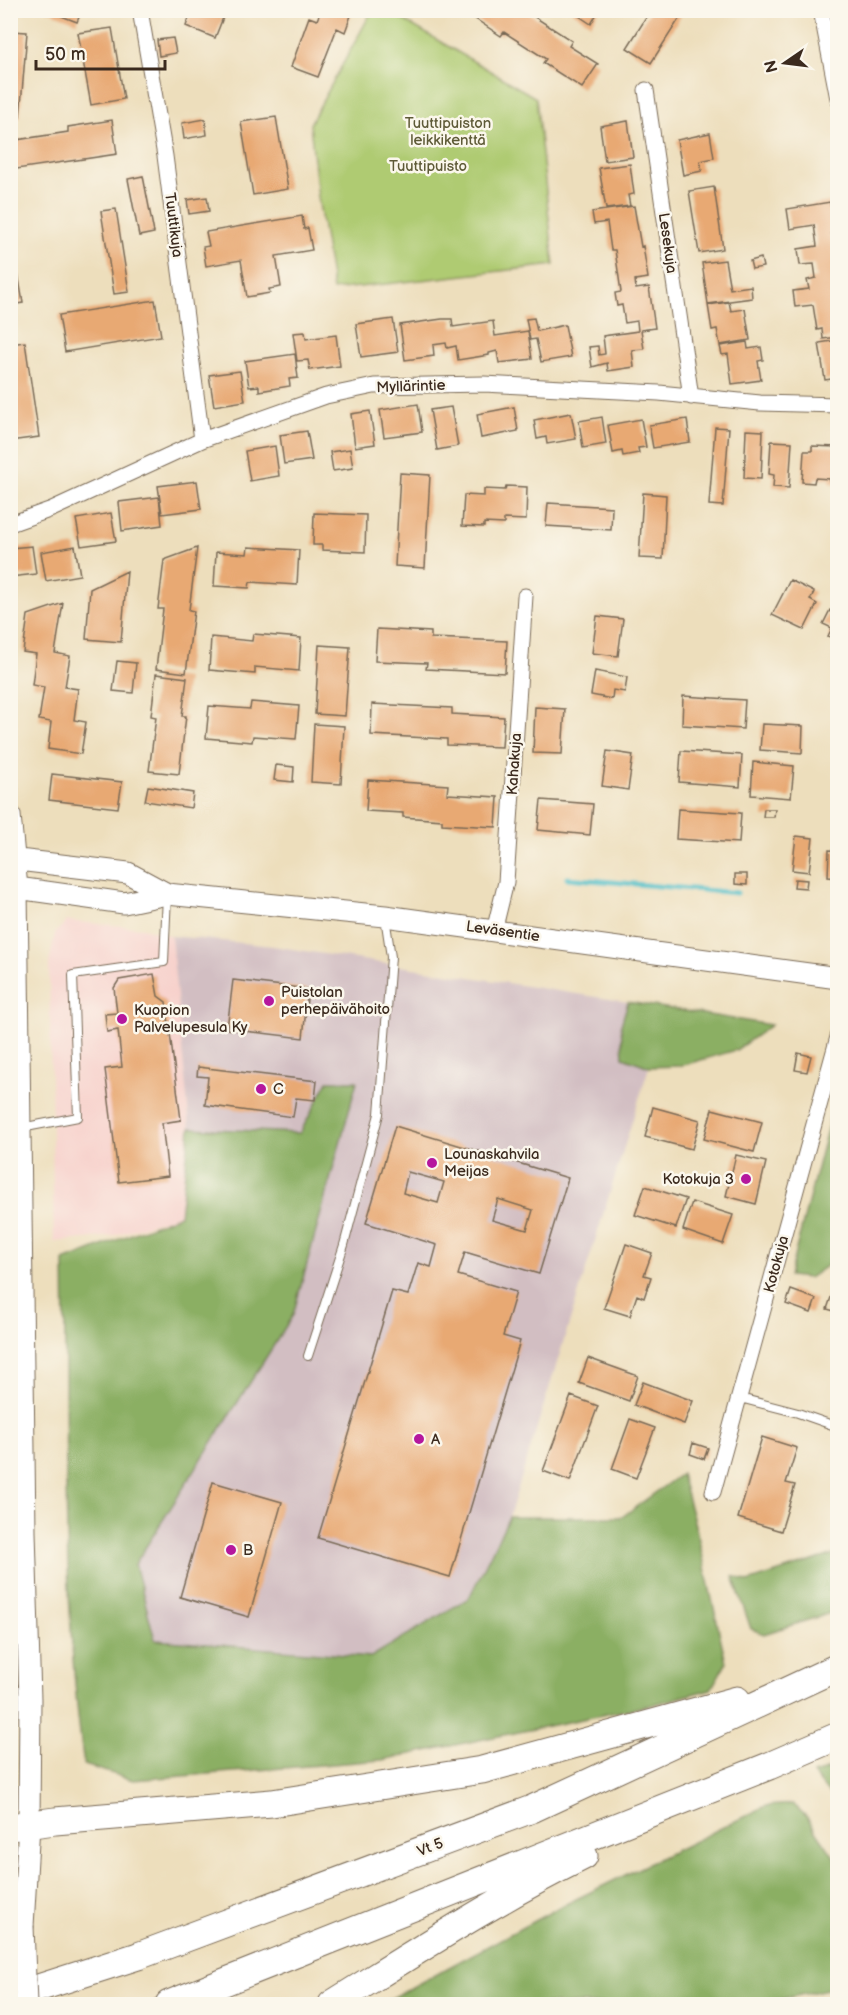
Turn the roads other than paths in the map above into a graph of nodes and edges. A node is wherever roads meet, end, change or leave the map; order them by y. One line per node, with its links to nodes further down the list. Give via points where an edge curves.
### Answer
1 (140, 10): 7 (street, Tuuttikuja, via 165,156)
2 (821, 10): 4 (street)
3 (646, 90): 5 (street, Lesekuja)
4 (837, 99)
5 (691, 397): 6 (street, Myllärintie); 7 (street, Myllärintie, via 484,384 374,386 326,396)
6 (837, 405)
7 (202, 440): 8 (street, Myllärintie, via 52,509)
8 (10, 524)
9 (525, 596): 15 (street, Kahakuja, via 506,882)
10 (10, 815): 11 (main road)
11 (13, 860): 12 (main road); 13 (main road, Leväsentie, via 128,873)
12 (14, 888): 13 (main road, Leväsentie, via 124,903); 18 (main road)
13 (167, 894): 14 (main road, Leväsentie); 18 (lane, via 164,962 73,975 78,1117)
14 (385, 916): 15 (main road, Leväsentie); 19 (lane, via 391,957 379,1114 344,1245)
15 (494, 931): 16 (main road, Leväsentie)
16 (837, 978)
17 (837, 1037): 20 (street, Kotokuja)
18 (21, 1129): 27 (main road, via 30,1699)
19 (308, 1356)
20 (740, 1398): 21 (lane); 22 (street, Kotokuja)
21 (837, 1427)
22 (712, 1492)
23 (837, 1667): 24 (highway)
24 (741, 1706): 27 (highway, via 482,1770 272,1803); 28 (highway, Vt 5, via 532,1809 138,1956)
25 (837, 1736): 26 (highway)
26 (769, 1766): 30 (highway); 31 (highway, via 557,1869)
27 (20, 1826): 29 (main road, bridge)
28 (10, 1997)
29 (26, 2004)
30 (169, 2004)
31 (332, 2004)

